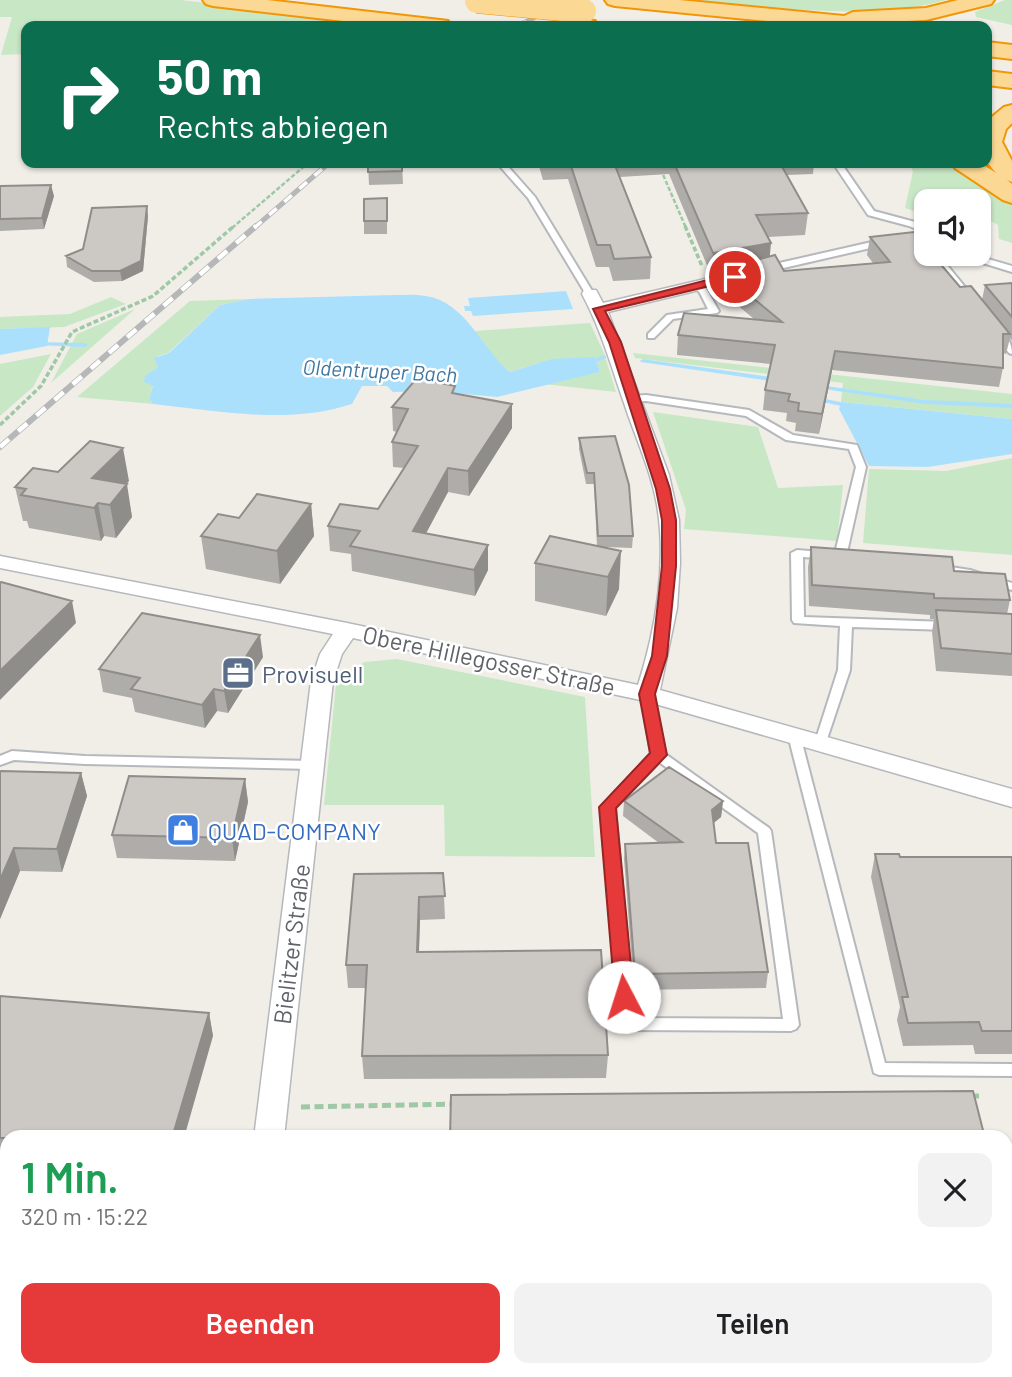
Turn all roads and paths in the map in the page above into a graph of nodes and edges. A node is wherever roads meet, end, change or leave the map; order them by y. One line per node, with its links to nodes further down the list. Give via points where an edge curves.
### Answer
1 (213, 0): 5 (highway)
2 (307, 0): 5 (highway)
3 (615, 0): 6 (highway)
4 (984, 0): 6 (highway, via 903,17)
5 (459, 11): 7 (highway, bridge); 8 (highway)
6 (770, 15): 10 (highway)
7 (586, 19): 9 (highway)
8 (540, 21)
9 (631, 21)
10 (830, 21)
11 (992, 36): 12 (highway)
12 (1012, 38)
13 (992, 50): 14 (highway)
14 (1012, 52)
15 (992, 66): 16 (highway)
16 (1012, 68)
17 (992, 79): 18 (highway)
18 (1012, 81)
19 (1012, 112): 20 (highway)
20 (992, 128)
21 (992, 147): 27 (highway, via 997,160)
22 (302, 168): 42 (path, via 153,296 72,332 41,386)
23 (505, 168): 36 (lane, via 531,197)
24 (660, 168): 35 (path)
25 (840, 168): 29 (lane, via 871,213)
26 (972, 168): 28 (highway)
27 (1012, 174)
28 (1012, 195)
29 (914, 226)
30 (914, 238): 34 (lane)
31 (991, 263): 33 (lane)
32 (944, 266): 37 (lane)
33 (1012, 269)
34 (738, 276): 35 (street)
35 (703, 284): 36 (street); 39 (lane, via 714,311 670,317)
36 (594, 302): 41 (street, via 615,342)
37 (977, 308)
38 (995, 329): 40 (lane)
39 (652, 336)
40 (1012, 351)
41 (632, 399): 43 (lane, via 735,410 761,418 790,438 853,447 861,467); 51 (street, via 669,520 659,656)
42 (0, 425)
43 (840, 557): 44 (lane); 48 (lane, via 797,553 798,620)
44 (852, 558)
45 (0, 562): 50 (street, Obere Hillegosser Straße)
46 (928, 567): 47 (lane, via 966,572)
47 (1012, 587)
48 (846, 623): 49 (lane); 53 (lane, via 844,670)
49 (957, 626)
50 (347, 630): 51 (street, Obere Hillegosser Straße); 56 (street, Bielitzer Straße, via 331,654 322,681)
51 (647, 694): 52 (street, Obere Hillegosser Straße); 54 (lane)
52 (794, 735): 53 (street, Obere Hillegosser Straße); 58 (lane, via 879,1069)
53 (821, 742): 57 (street, Obere Hillegosser Straße)
54 (658, 755): 54 (lane, via 764,831 791,1025 627,1024 608,807)
55 (0, 761): 56 (lane, via 12,755)
56 (312, 765): 62 (street, Bielitzer Straße)
57 (1012, 798)
58 (1012, 1070)
59 (955, 1096): 60 (path)
60 (983, 1096)
61 (467, 1104): 62 (path)
62 (272, 1107): 63 (street, Bielitzer Straße)
63 (270, 1130)

